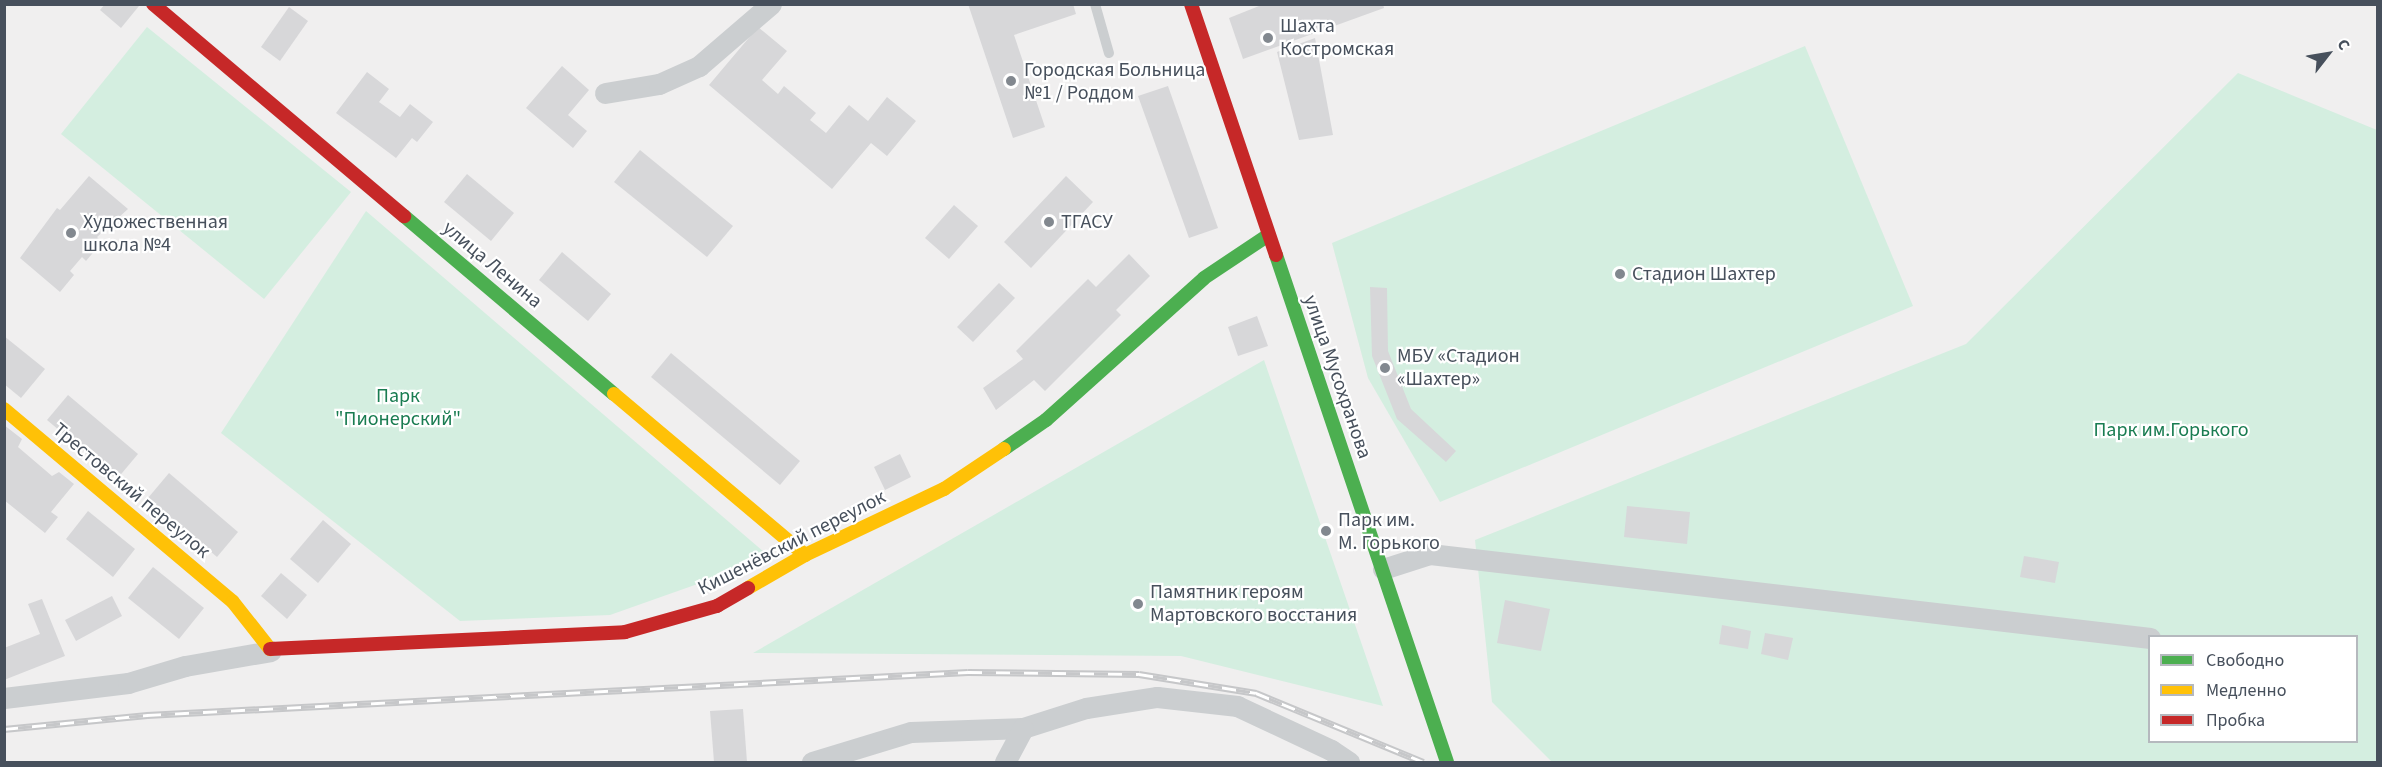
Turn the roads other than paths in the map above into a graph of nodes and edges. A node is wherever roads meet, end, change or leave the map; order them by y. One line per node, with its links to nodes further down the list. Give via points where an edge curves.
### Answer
1 (153, 4): 9 (street, улица Ленина)
2 (771, 4): 6 (street, via 699,66 659,84)
3 (1095, 4): 5 (lane)
4 (1191, 4): 7 (street, улица Мусохранова)
5 (1109, 53)
6 (606, 93)
7 (1267, 236): 9 (street, Кишенёвский переулок, via 1204,278 1046,420 944,489); 10 (street, улица Мусохранова)
8 (4, 410): 12 (street, Трестовский переулок, via 233,602)
9 (805, 555): 12 (street, Кишенёвский переулок, via 717,606 625,632)
10 (1383, 569): 11 (street, via 1430,554); 18 (street, улица Мусохранова)
11 (2148, 638)
12 (271, 651): 13 (street, via 185,666 128,683)
13 (4, 698)
14 (1023, 728): 15 (street, via 910,732); 16 (street); 17 (street, via 1086,708 1157,697 1237,706)
15 (812, 762)
16 (1005, 762)
17 (1349, 762)
18 (1448, 762)

